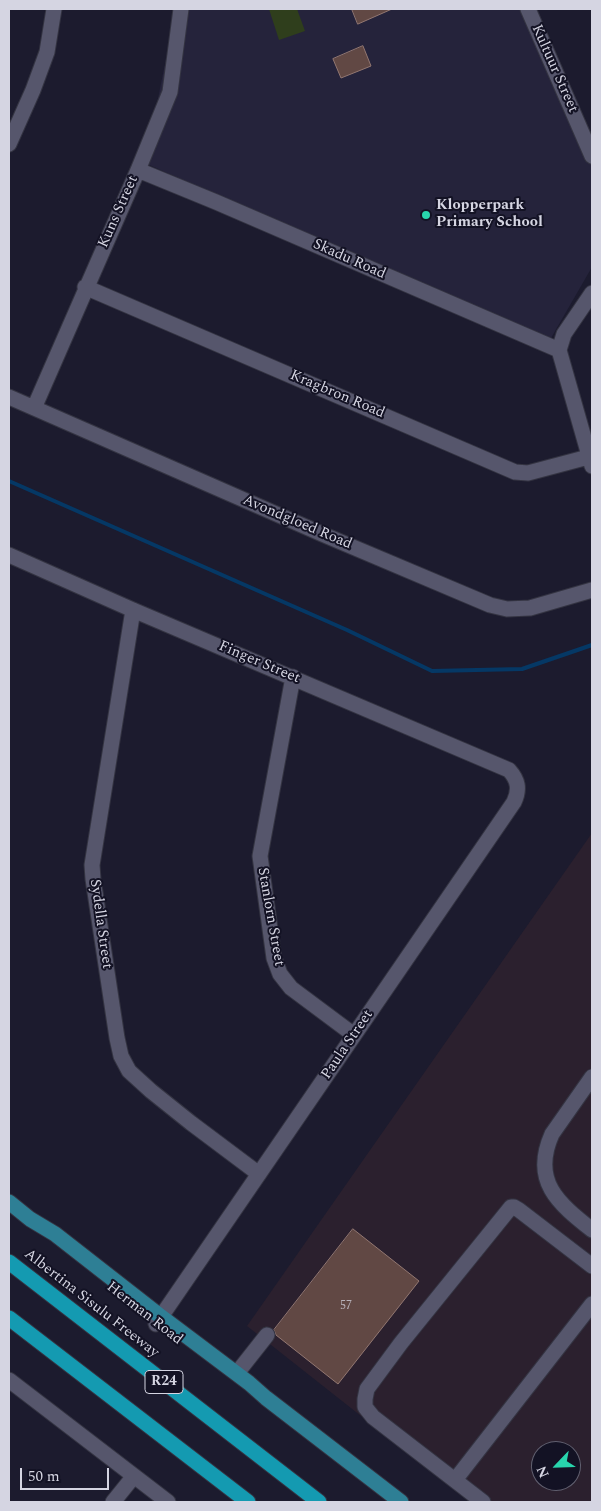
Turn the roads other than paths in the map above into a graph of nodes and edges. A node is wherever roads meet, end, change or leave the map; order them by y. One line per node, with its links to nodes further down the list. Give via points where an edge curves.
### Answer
1 (54, 9): 4 (street, via 47,52)
2 (181, 9): 6 (street, Kuns Street, via 170,92)
3 (528, 9): 5 (street, Kultuur Street)
4 (9, 144)
5 (592, 156)
6 (138, 170): 7 (street, Kuns Street); 9 (street, Skadu Road)
7 (85, 287): 11 (street, Kuns Street); 12 (street, Kragbron Road, via 515,472 528,473)
8 (592, 293): 9 (street, via 564,334)
9 (559, 350): 12 (street)
10 (9, 397): 11 (street, Avondgloed Road)
11 (34, 408): 14 (street, Avondgloed Road, via 490,605 507,609 530,608)
12 (591, 460)
13 (9, 555): 15 (street, Finger Street)
14 (592, 590)
15 (133, 610): 16 (street, Finger Street); 20 (street, Sydella Street, via 92,865 116,1038 129,1071)
16 (293, 677): 17 (street, Finger Street); 18 (street, Stanlorn Street, via 260,856 274,958 280,974 291,988)
17 (509, 770): 18 (street, Paula Street, via 518,785 514,802)
18 (354, 1035): 20 (street, Paula Street)
19 (592, 1077): 22 (street, via 552,1134 545,1166 548,1182 558,1200)
20 (259, 1174): 27 (street, Paula Street)
21 (9, 1202): 27 (main road, Herman Road, via 50,1241)
22 (592, 1230)
23 (9, 1262): 37 (highway, Albertina Sisulu Freeway / R24)
24 (592, 1266): 33 (street, via 511,1207 367,1389 365,1407 373,1417)
25 (592, 1304): 33 (street)
26 (9, 1318): 36 (highway)
27 (158, 1320): 29 (main road, Herman Road); 31 (main road, Herman Road, via 245,1390)
28 (267, 1335): 29 (street)
29 (237, 1373): 31 (main road, Herman Road)
30 (9, 1380): 32 (street)
31 (266, 1398): 38 (main road, Herman Road)
32 (134, 1476): 34 (street); 35 (street)
33 (455, 1480): 39 (street)
34 (113, 1502)
35 (168, 1502)
36 (248, 1502)
37 (318, 1502)
38 (401, 1502)
39 (482, 1502)

